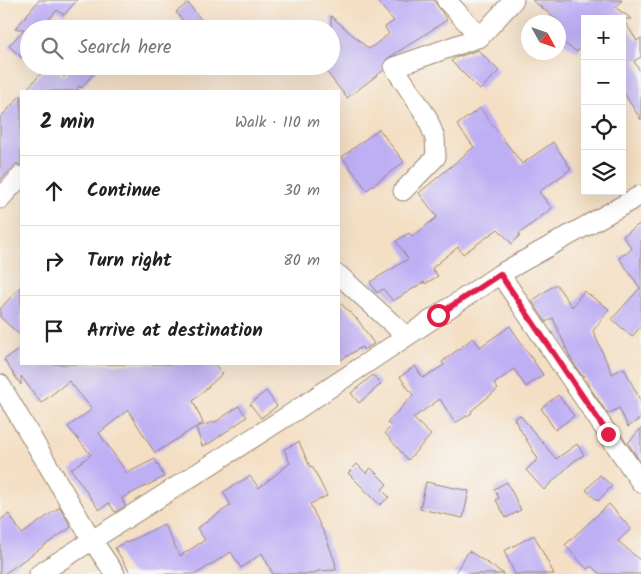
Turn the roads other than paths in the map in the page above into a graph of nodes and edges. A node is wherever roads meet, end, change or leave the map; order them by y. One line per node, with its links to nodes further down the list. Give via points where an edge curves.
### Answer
1 (446, 0): 3 (street)
2 (514, 0): 3 (street)
3 (480, 37): 5 (street, via 394,67 427,117 435,138 436,157)
4 (20, 177): 7 (street)
5 (403, 191)
6 (641, 195): 8 (street)
7 (0, 199)
8 (500, 274): 10 (street); 12 (street)
9 (340, 276): 10 (street)
10 (406, 336): 13 (street)
11 (0, 384): 13 (street)
12 (641, 483)
13 (92, 540): 14 (street); 15 (street)
14 (39, 574)
15 (115, 574)

